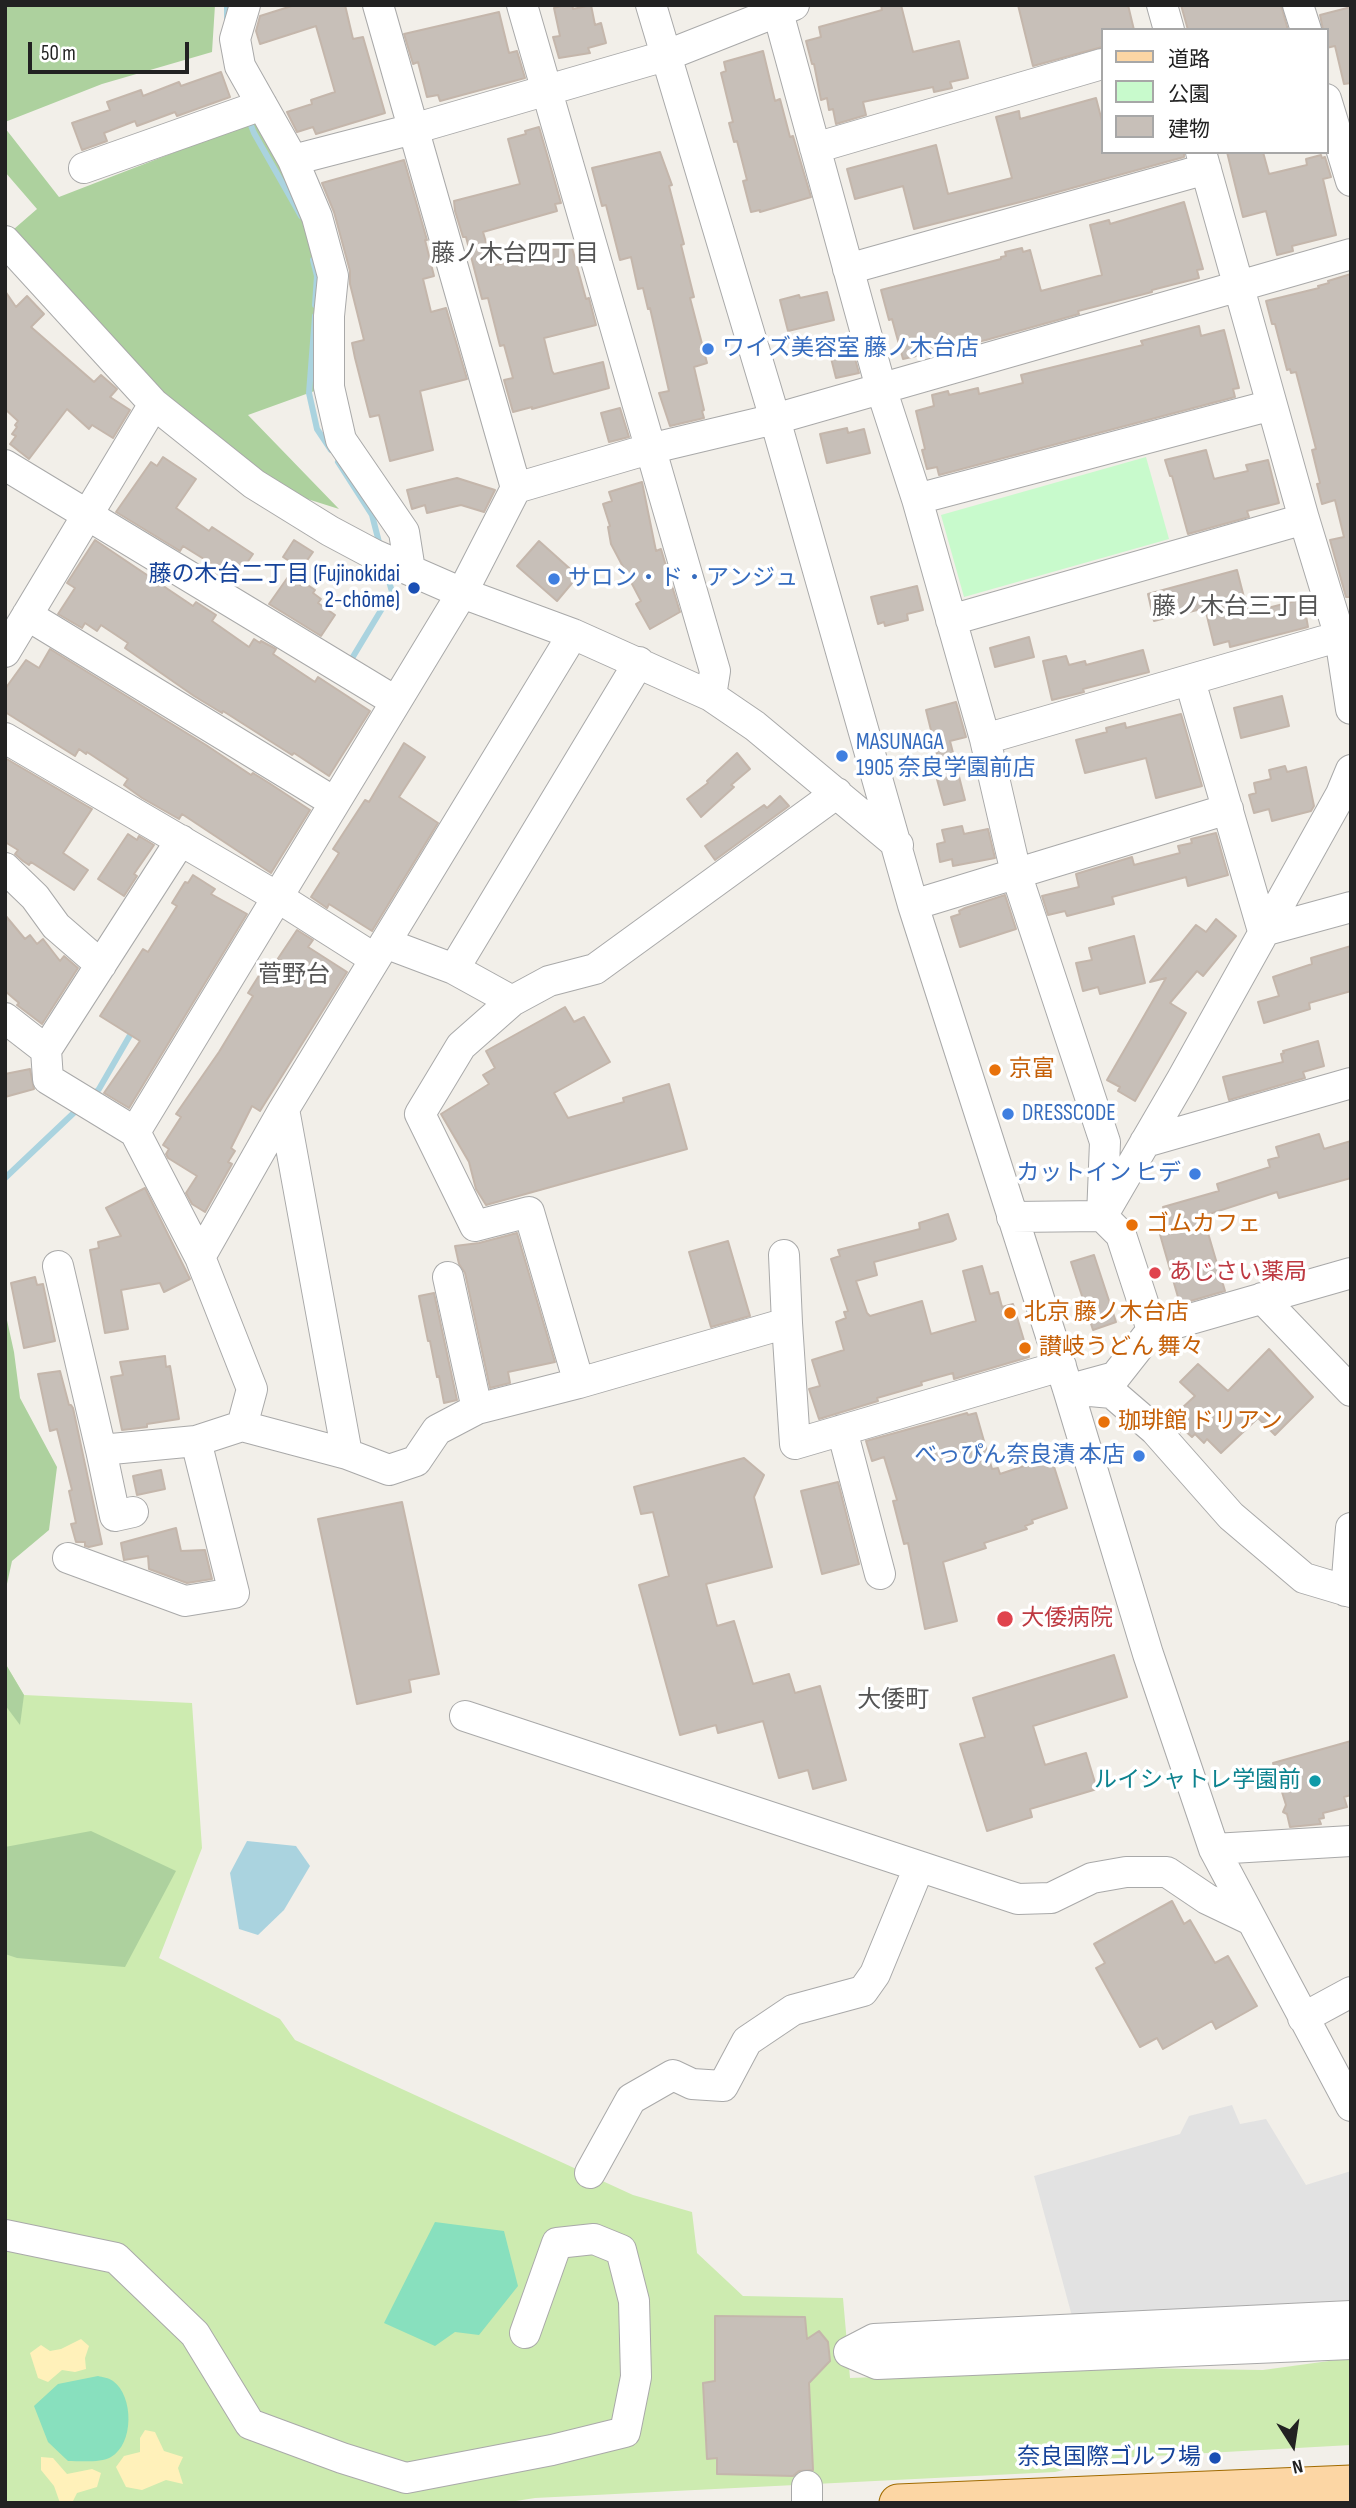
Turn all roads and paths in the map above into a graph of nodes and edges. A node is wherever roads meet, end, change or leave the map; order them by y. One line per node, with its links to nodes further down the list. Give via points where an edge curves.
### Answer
1 (245, 5): 14 (street, via 235,40)
2 (378, 5): 15 (street)
3 (522, 5): 12 (street)
4 (651, 5): 10 (street)
5 (1162, 5): 8 (street)
6 (1298, 5): 9 (street)
7 (782, 7): 10 (street); 16 (street)
8 (1168, 28)
9 (1305, 28)
10 (665, 57): 12 (street); 28 (street)
11 (1100, 65): 16 (street)
12 (548, 90): 15 (street); 29 (street)
13 (1328, 106): 20 (street)
14 (250, 110): 17 (street); 19 (street)
15 (413, 129): 17 (street); 31 (street)
16 (815, 148): 23 (street)
17 (293, 160): 35 (street, via 317,217 333,276 329,387 341,440 404,532)
18 (1204, 160): 23 (street); 24 (street)
19 (84, 168)
20 (1351, 181)
21 (5, 241): 26 (street)
22 (1351, 254): 24 (street)
23 (848, 269): 25 (street)
24 (1238, 288): 25 (street); 27 (street)
25 (881, 388): 28 (street); 32 (street)
26 (154, 404): 33 (street); 35 (street, via 254,484 375,555)
27 (1272, 405): 32 (street); 34 (street)
28 (775, 419): 29 (street); 54 (street)
29 (649, 449): 31 (street); 44 (street, via 715,671)
30 (5, 465): 33 (street)
31 (516, 488): 36 (street)
32 (917, 499): 38 (street)
33 (88, 517): 37 (street); 45 (street)
34 (1304, 519): 38 (street); 40 (street)
35 (410, 570): 36 (street)
36 (462, 593): 39 (street); 45 (street)
37 (27, 615): 41 (street); 51 (street)
38 (951, 620): 48 (street)
39 (573, 634): 42 (street); 61 (street)
40 (1345, 635): 43 (street); 46 (street)
41 (5, 652)
42 (639, 662): 44 (street); 63 (street)
43 (1190, 681): 48 (street); 52 (street)
44 (711, 696): 50 (street)
45 (395, 701): 51 (street)
46 (1351, 709)
47 (5, 738): 53 (street)
48 (985, 739): 56 (street)
49 (1351, 770): 60 (street)
50 (837, 793): 54 (street); 64 (street, via 595,969 549,981)
51 (334, 803): 57 (street)
52 (1228, 809): 56 (street); 60 (street)
53 (181, 840): 57 (street); 62 (street)
54 (898, 845): 58 (street)
55 (5, 868): 62 (street, via 56,926)
56 (1016, 873): 58 (street); 71 (street, via 1105,1142)
57 (279, 898): 61 (street); 69 (street)
58 (913, 905): 72 (street)
59 (1351, 908): 60 (street)
60 (1264, 931): 70 (street)
61 (380, 951): 63 (street); 68 (street)
62 (101, 965): 66 (street)
63 (454, 969): 64 (street)
64 (512, 1001): 82 (street, via 461,1046 420,1114 475,1226 529,1212)
65 (5, 1018): 66 (street)
66 (46, 1050): 69 (street, via 48,1079)
67 (1351, 1083): 70 (street)
68 (284, 1109): 74 (street); 89 (street)
69 (135, 1132): 74 (street)
70 (1145, 1142): 71 (street)
71 (1102, 1216): 72 (street); 80 (street, via 1121,1235)
72 (1012, 1217): 81 (street)
73 (784, 1255): 79 (street)
74 (200, 1257): 85 (street, via 252,1389)
75 (58, 1266): 88 (street)
76 (1351, 1273): 78 (street)
77 (448, 1277): 84 (street)
78 (1262, 1298): 80 (street); 83 (street)
79 (787, 1323): 82 (street); 86 (street, via 795,1444)
80 (1152, 1330): 81 (street, via 1115,1377)
81 (1064, 1378): 86 (street); 94 (street, via 1112,1393 1154,1430 1231,1516 1304,1578); 97 (street, via 1148,1654)
82 (579, 1383): 84 (street)
83 (1351, 1391)
84 (477, 1409): 89 (street, via 437,1430 416,1461 389,1470)
85 (242, 1426): 87 (street); 89 (street)
86 (842, 1430): 93 (street)
87 (196, 1441): 88 (street); 92 (street, via 234,1593 185,1601)
88 (101, 1450): 90 (street, via 115,1516)
89 (346, 1454)
90 (132, 1512)
91 (1351, 1528): 94 (street)
92 (68, 1558)
93 (880, 1574)
94 (1348, 1592)
95 (465, 1716): 98 (street)
96 (1351, 1840): 97 (street)
97 (1214, 1849): 99 (street)
98 (919, 1867): 99 (street, via 1018,1899 1051,1898 1092,1878 1167,1872 1207,1899); 103 (street, via 875,1974 863,1991 793,2010 747,2041 723,2086 692,2084 673,2075 631,2099)
99 (1251, 1920): 101 (street)
100 (1351, 1992): 101 (street)
101 (1303, 2018): 102 (street)
102 (1351, 2106)
103 (590, 2173)
104 (5, 2235): 106 (street, via 116,2258 195,2334 250,2424 406,2478 625,2432 636,2377 634,2301 621,2250 594,2239 557,2243)
105 (1351, 2316): 107 (street, via 874,2339 849,2352 877,2364)
106 (525, 2333)
107 (1351, 2344)
108 (1351, 2465): 110 (main road, via 1240,2474)
109 (1351, 2484): 110 (main road)
110 (1091, 2495): 111 (main road)
111 (898, 2503)

